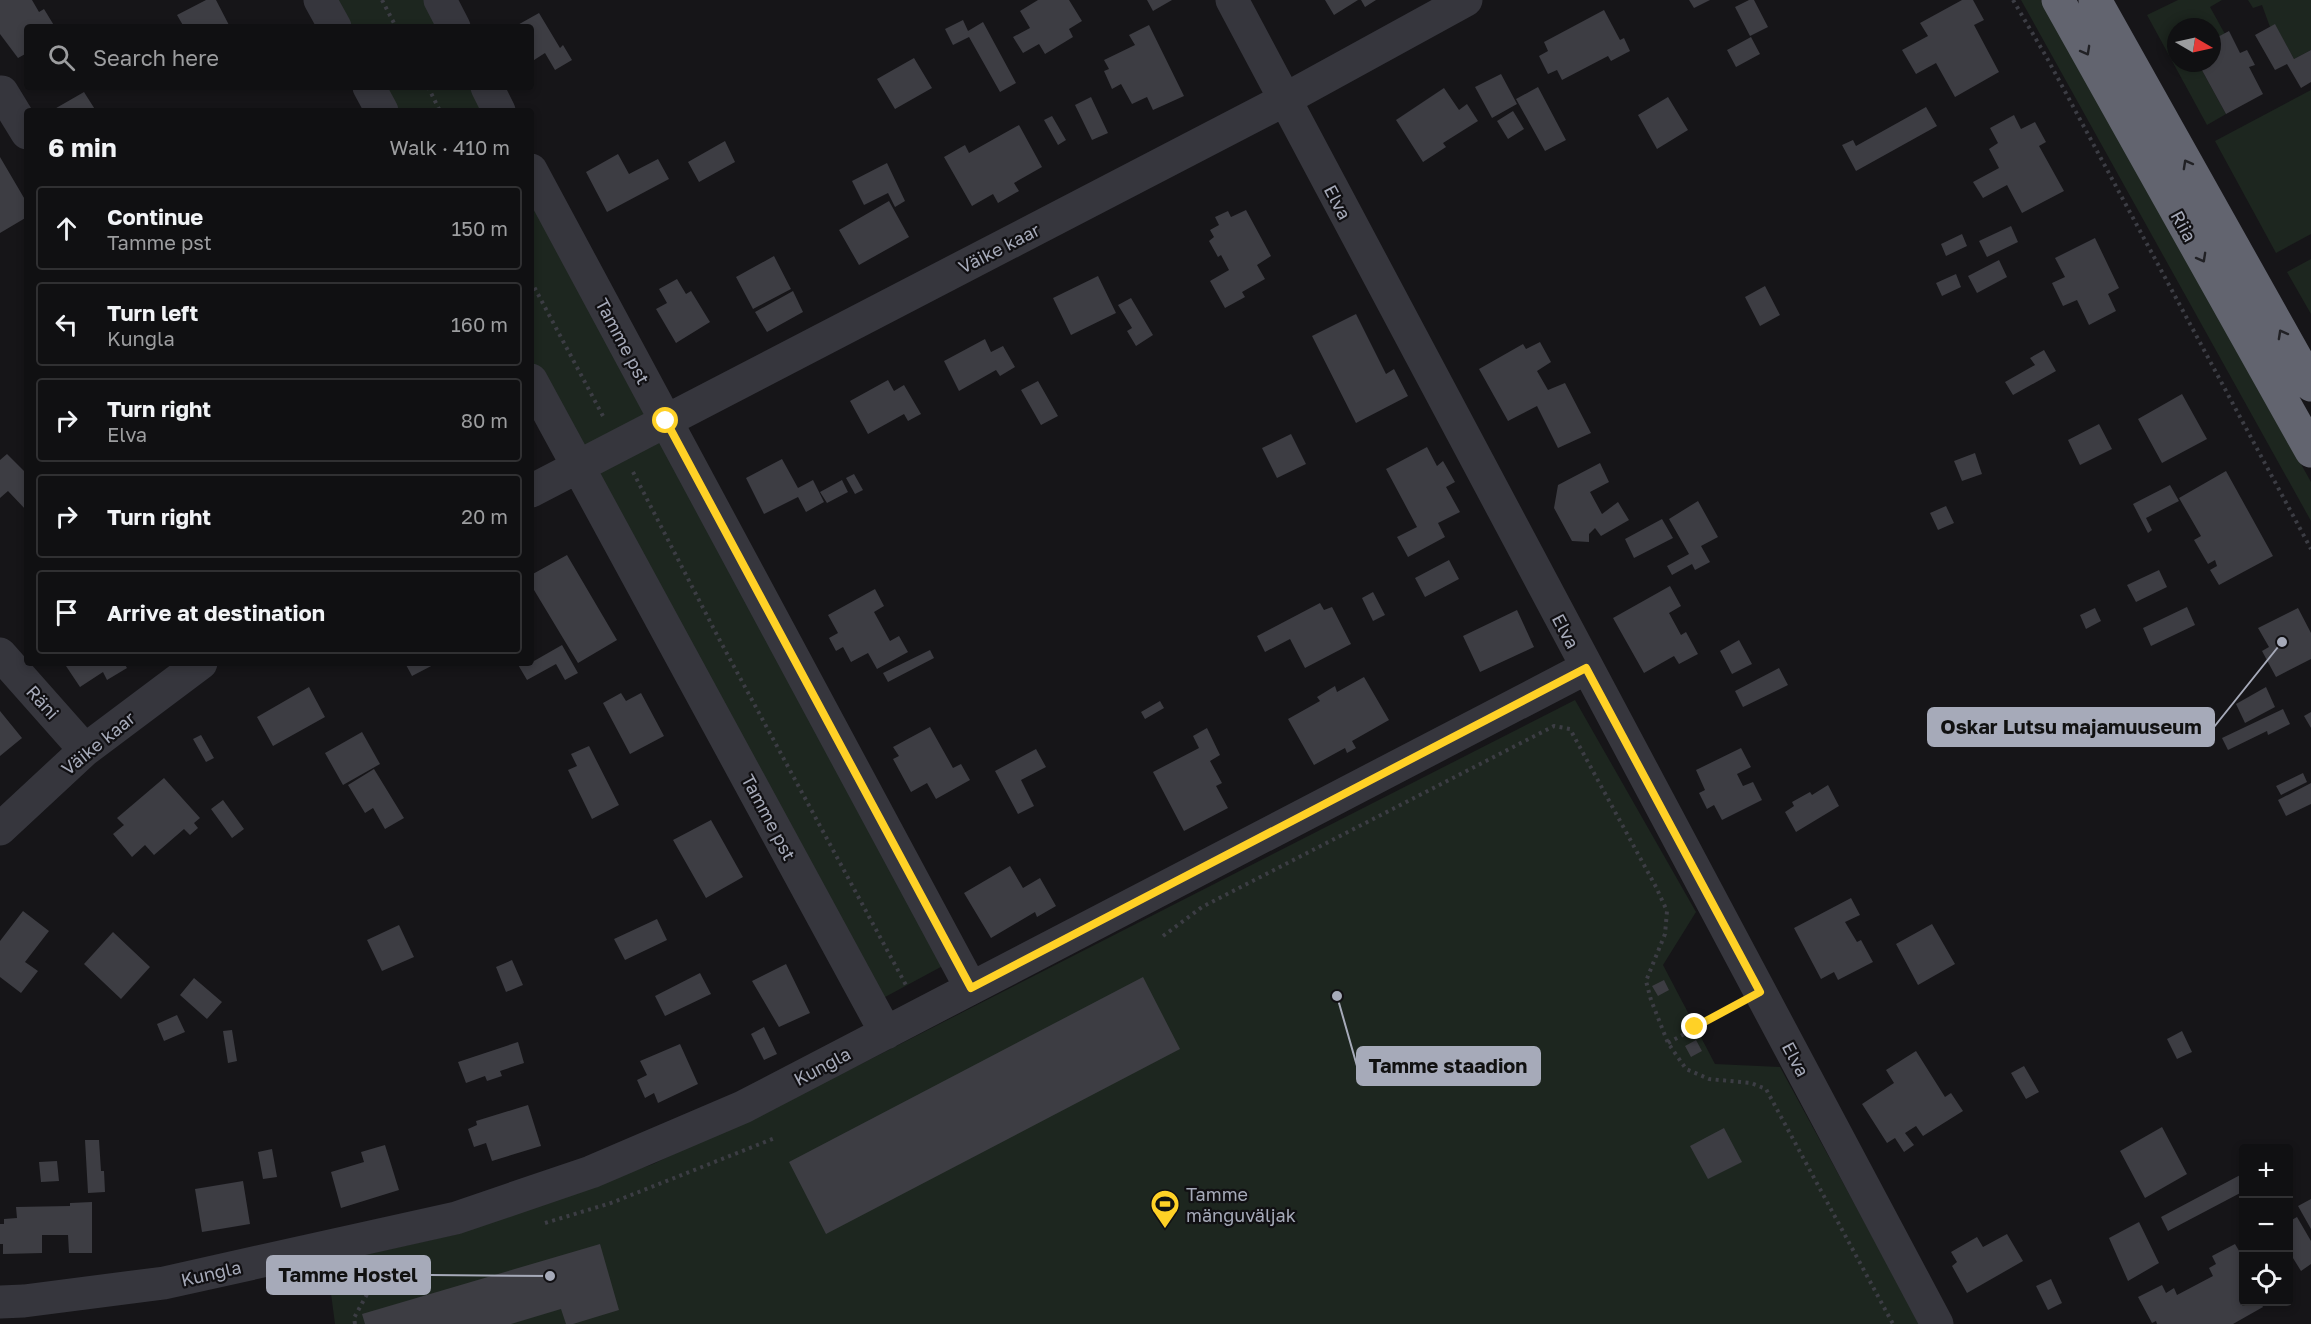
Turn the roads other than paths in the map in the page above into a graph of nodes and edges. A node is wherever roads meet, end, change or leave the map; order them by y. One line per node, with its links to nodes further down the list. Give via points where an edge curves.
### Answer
1 (320, 0): 7 (street)
2 (440, 0): 8 (street)
3 (1232, 0): 12 (street, Elva)
4 (1466, 0): 12 (street, Väike kaar)
5 (2058, 0): 20 (highway, Riia, one-way to 20)
6 (2095, 0): 18 (highway, Riia, one-way to 6)
7 (333, 24)
8 (452, 24)
9 (371, 90): 13 (street)
10 (489, 90): 14 (street)
11 (0, 93): 15 (street)
12 (1284, 100): 19 (street, Väike kaar); 25 (street, Elva)
13 (380, 108)
14 (498, 108)
15 (24, 128)
16 (534, 176): 19 (street, Tamme pst)
17 (534, 385): 21 (street, Tamme pst)
18 (2311, 386)
19 (666, 421): 21 (street, Väike kaar); 28 (street, Tamme pst)
20 (2311, 452)
21 (579, 467): 22 (street, Väike kaar); 29 (street, Tamme pst)
22 (534, 490)
23 (0, 654): 26 (street, Räni)
24 (197, 666): 26 (street, Väike kaar)
25 (1586, 668): 28 (street, Kungla); 31 (street, Elva)
26 (85, 750): 27 (street, Väike kaar)
27 (0, 829)
28 (971, 988): 29 (street, Kungla)
29 (886, 1033): 30 (street, Kungla, via 743,1107 591,1172 456,1218 164,1283)
30 (0, 1302)
31 (1937, 1324)

